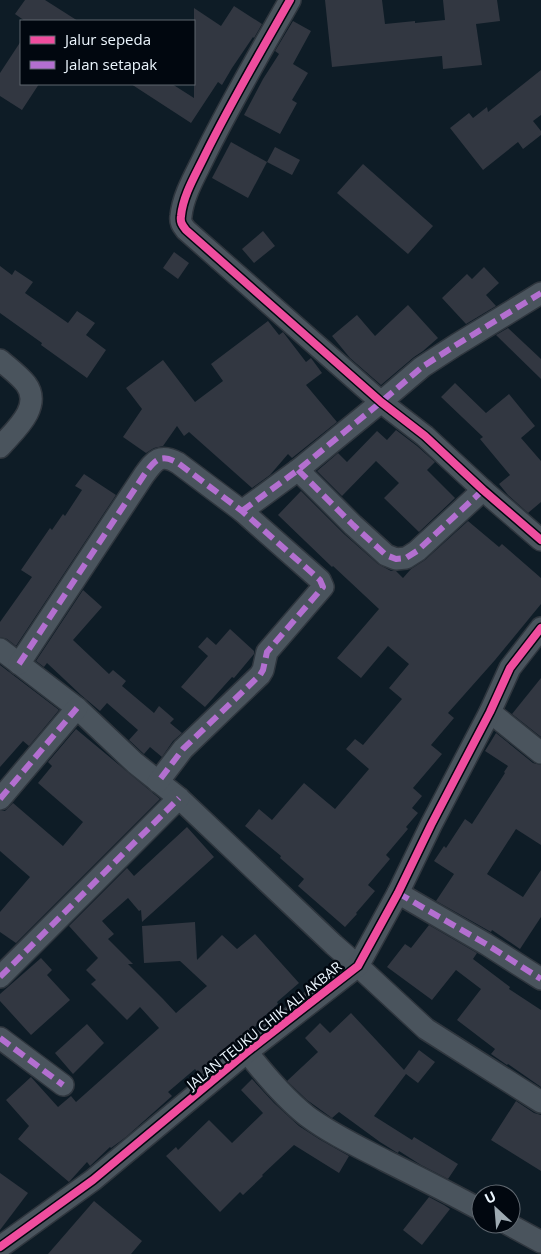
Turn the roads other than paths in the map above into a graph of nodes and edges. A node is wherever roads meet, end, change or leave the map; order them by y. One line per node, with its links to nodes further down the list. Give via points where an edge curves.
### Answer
1 (290, 0): 4 (street, via 196,174 183,204 182,224)
2 (541, 293): 4 (street, via 422,367)
3 (0, 360): 5 (street, via 26,383 32,403)
4 (380, 402): 6 (street); 7 (street, via 424,436)
5 (0, 447)
6 (298, 470): 7 (street, via 386,556 396,559 406,558 417,551); 8 (street)
7 (483, 490): 9 (street)
8 (242, 511): 12 (street, via 178,463 166,458 156,461); 16 (street, via 320,580 322,587 267,652 260,675 183,749)
9 (541, 540)
10 (541, 628): 14 (street, JALAN TEUKU CHIK ALI AKBAR, via 510,668)
11 (0, 649): 12 (street)
12 (19, 664): 13 (street)
13 (77, 708): 16 (street); 18 (street)
14 (490, 712): 15 (street); 19 (street, JALAN TEUKU CHIK ALI AKBAR)
15 (541, 753)
16 (158, 782): 17 (street)
17 (179, 798): 20 (street); 21 (street)
18 (0, 799)
19 (398, 893): 20 (street, JALAN TEUKU CHIK ALI AKBAR); 22 (street)
20 (358, 966): 24 (street, JALAN TEUKU CHIK ALI AKBAR); 26 (street, via 426,1029)
21 (0, 977)
22 (541, 979)
23 (0, 1038): 25 (street)
24 (248, 1052): 27 (street, via 267,1077 307,1116 345,1140); 30 (street, JALAN TEUKU CHIK ALI AKBAR, via 93,1180)
25 (63, 1086)
26 (541, 1102)
27 (471, 1205)
28 (521, 1231): 29 (street)
29 (541, 1242)
30 (0, 1247)

